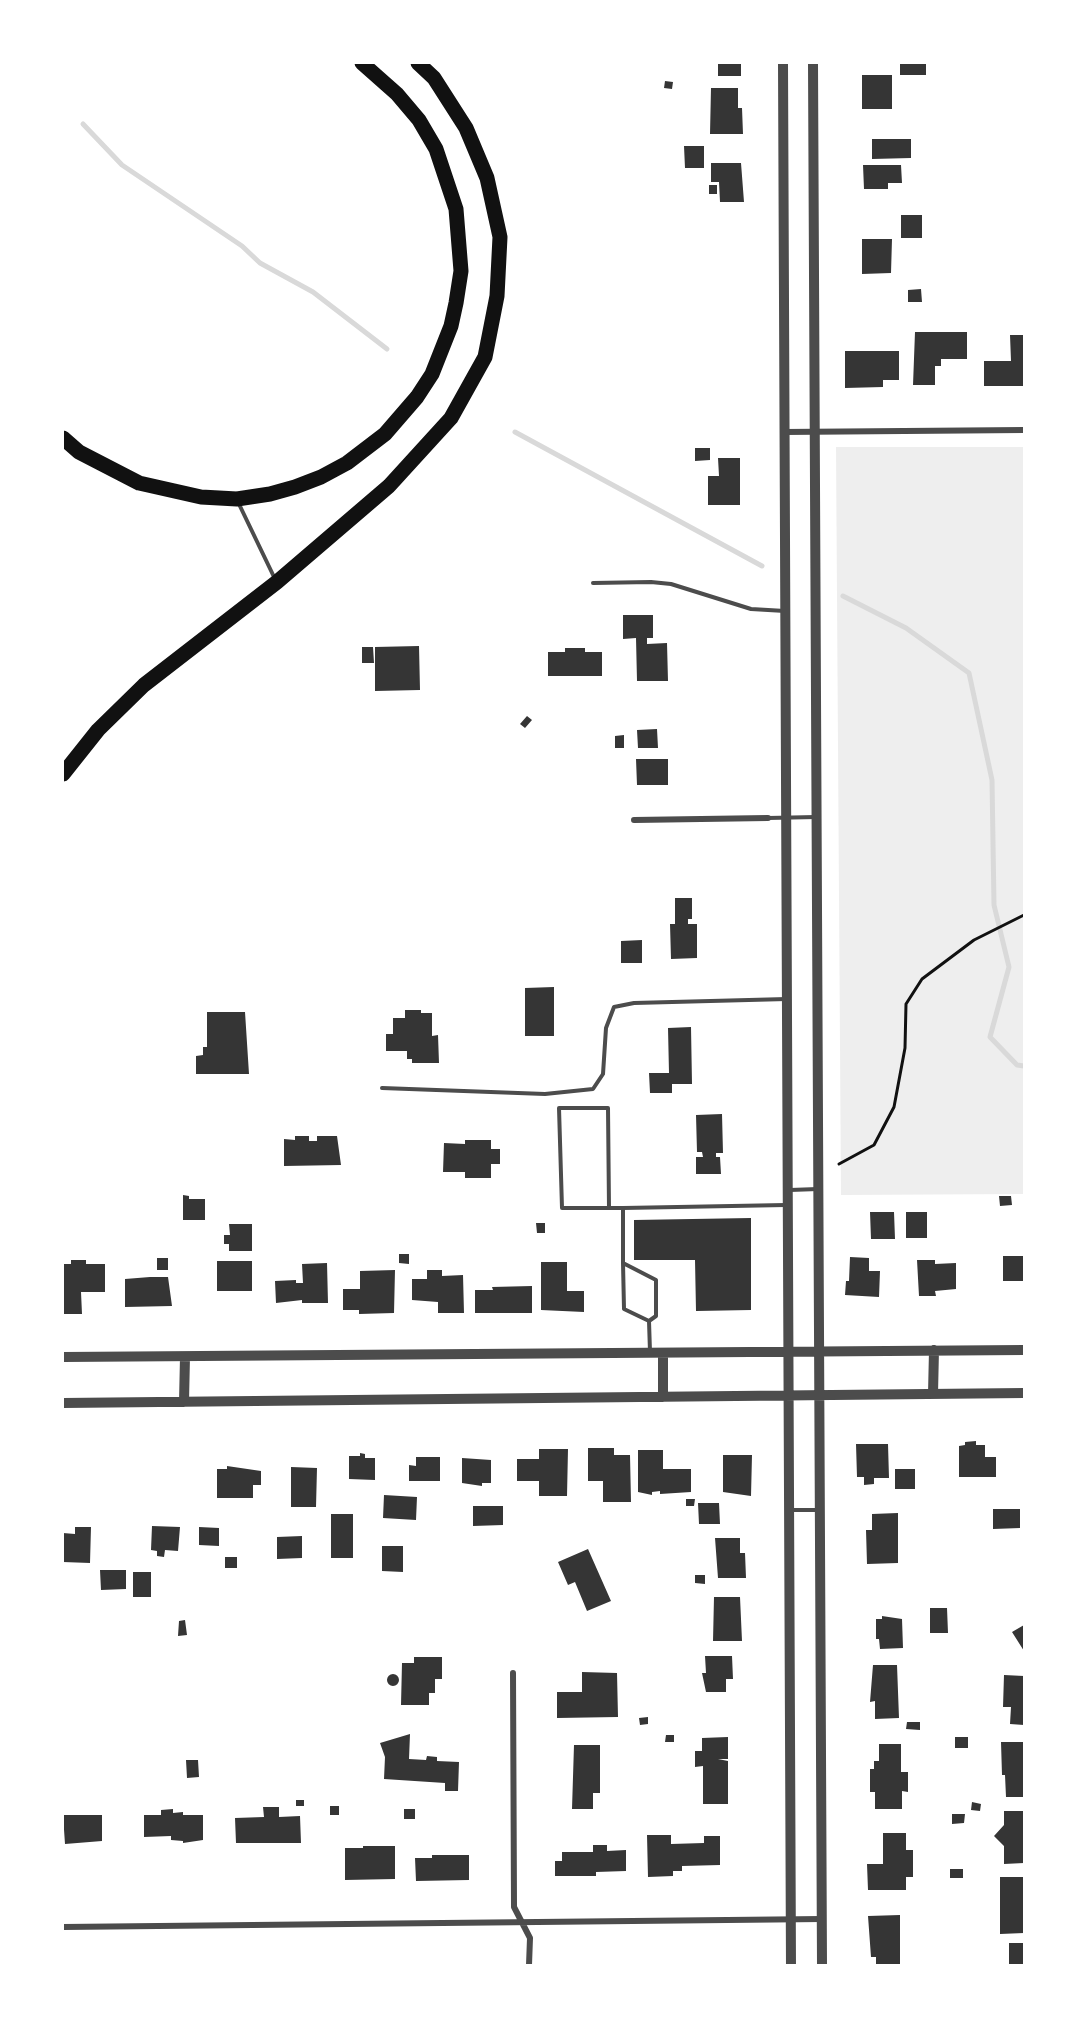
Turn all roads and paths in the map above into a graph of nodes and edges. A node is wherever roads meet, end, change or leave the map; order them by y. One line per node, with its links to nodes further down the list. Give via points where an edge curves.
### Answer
1 (362, 63): 9 (highway, via 419,120 448,181 456,209 461,271 451,326 432,374 417,397 366,450 321,477 270,494)
2 (418, 63): 10 (highway, via 434,78 466,128 487,178 500,237 498,296 485,357 451,418 389,486)
3 (783, 63): 7 (street)
4 (813, 63): 6 (street)
5 (1024, 430): 6 (street)
6 (816, 431): 7 (street); 15 (street)
7 (784, 432): 12 (street)
8 (63, 438): 9 (highway, via 79,452 139,483 201,497)
9 (237, 499): 10 (lane)
10 (277, 582): 13 (highway, via 144,686 98,730)
11 (593, 584): 12 (lane, via 671,584 752,609)
12 (786, 611): 14 (street)
13 (63, 774)
14 (786, 817): 15 (lane); 16 (lane); 19 (street)
15 (817, 817): 22 (street)
16 (768, 818): 17 (street)
17 (634, 820)
18 (1024, 915): 21 (path, via 983,935 922,979 906,1004 904,1048 894,1107 874,1145)
19 (788, 999): 20 (lane, via 634,1003 614,1007 606,1028 603,1074 593,1089 545,1094); 23 (street)
20 (382, 1088)
21 (839, 1164)
22 (819, 1189): 23 (lane); 31 (street)
23 (789, 1190): 24 (street)
24 (789, 1205): 26 (lane); 32 (street)
25 (609, 1208): 25 (lane, via 562,1208 559,1108 608,1108); 26 (lane)
26 (622, 1208): 27 (lane)
27 (623, 1263): 28 (lane, via 624,1309); 28 (lane, via 656,1280 656,1316)
28 (649, 1321): 33 (lane)
29 (934, 1350): 30 (street); 31 (street); 38 (street)
30 (1024, 1350)
31 (819, 1351): 32 (street); 40 (street)
32 (789, 1352): 34 (street); 39 (street)
33 (650, 1353): 34 (street); 36 (street)
34 (663, 1353): 41 (street)
35 (63, 1357): 36 (street)
36 (185, 1357): 42 (street)
37 (1024, 1393): 38 (street)
38 (933, 1394): 40 (street)
39 (789, 1395): 40 (street); 41 (street); 44 (street)
40 (820, 1395): 45 (street)
41 (663, 1397): 42 (street)
42 (184, 1402): 43 (street)
43 (63, 1403)
44 (790, 1510): 45 (lane); 47 (street)
45 (820, 1510): 48 (street)
46 (513, 1673): 49 (street, via 514,1907)
47 (791, 1919): 48 (street); 49 (street); 52 (street)
48 (822, 1919): 53 (street)
49 (521, 1921): 50 (street); 51 (street, via 530,1938)
50 (63, 1927)
51 (529, 1965)
52 (791, 1965)
53 (822, 1965)

